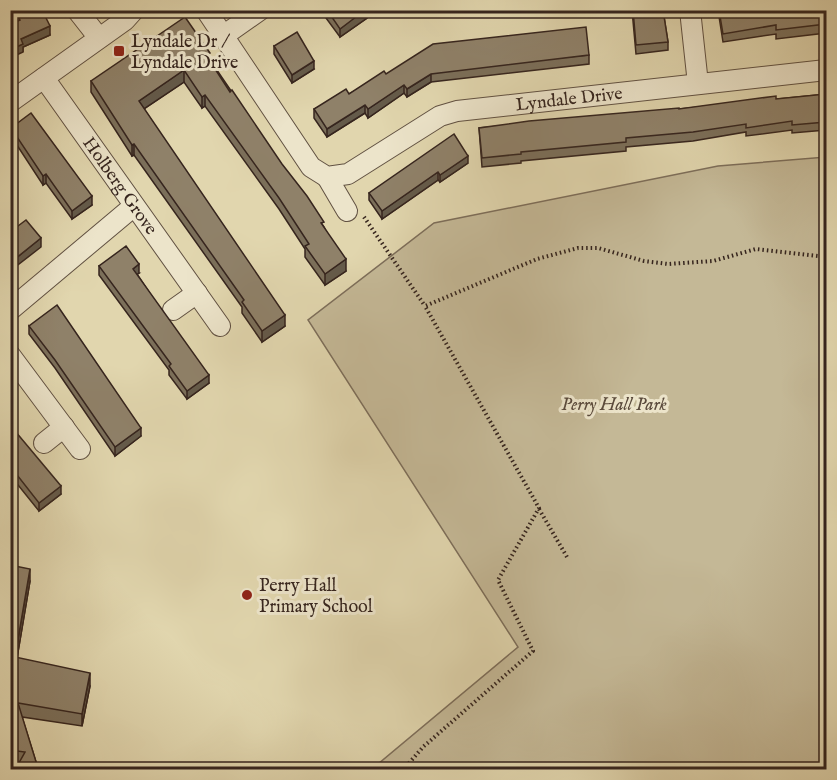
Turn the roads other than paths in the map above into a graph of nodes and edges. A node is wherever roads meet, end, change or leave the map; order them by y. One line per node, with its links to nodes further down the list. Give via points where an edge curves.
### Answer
1 (77, 10): 7 (street)
2 (134, 10): 7 (street)
3 (206, 10): 6 (street)
4 (260, 10): 6 (street)
5 (690, 10): 10 (street)
6 (223, 36): 12 (street, via 311,167)
7 (99, 38): 9 (street)
8 (826, 70): 10 (street, Lyndale Drive)
9 (44, 78): 11 (street); 13 (street, Holberg Grove)
10 (698, 84): 12 (street, Lyndale Drive, via 457,111 440,116 348,174)
11 (10, 102)
12 (327, 177): 14 (street)
13 (134, 206): 15 (street, Holberg Grove); 16 (street)
14 (347, 211)
15 (197, 293): 17 (street); 18 (street, Holberg Grove)
16 (10, 310)
17 (173, 310)
18 (220, 326)
19 (10, 356): 20 (street)
20 (64, 427): 21 (street); 22 (street)
21 (44, 443)
22 (80, 449)

